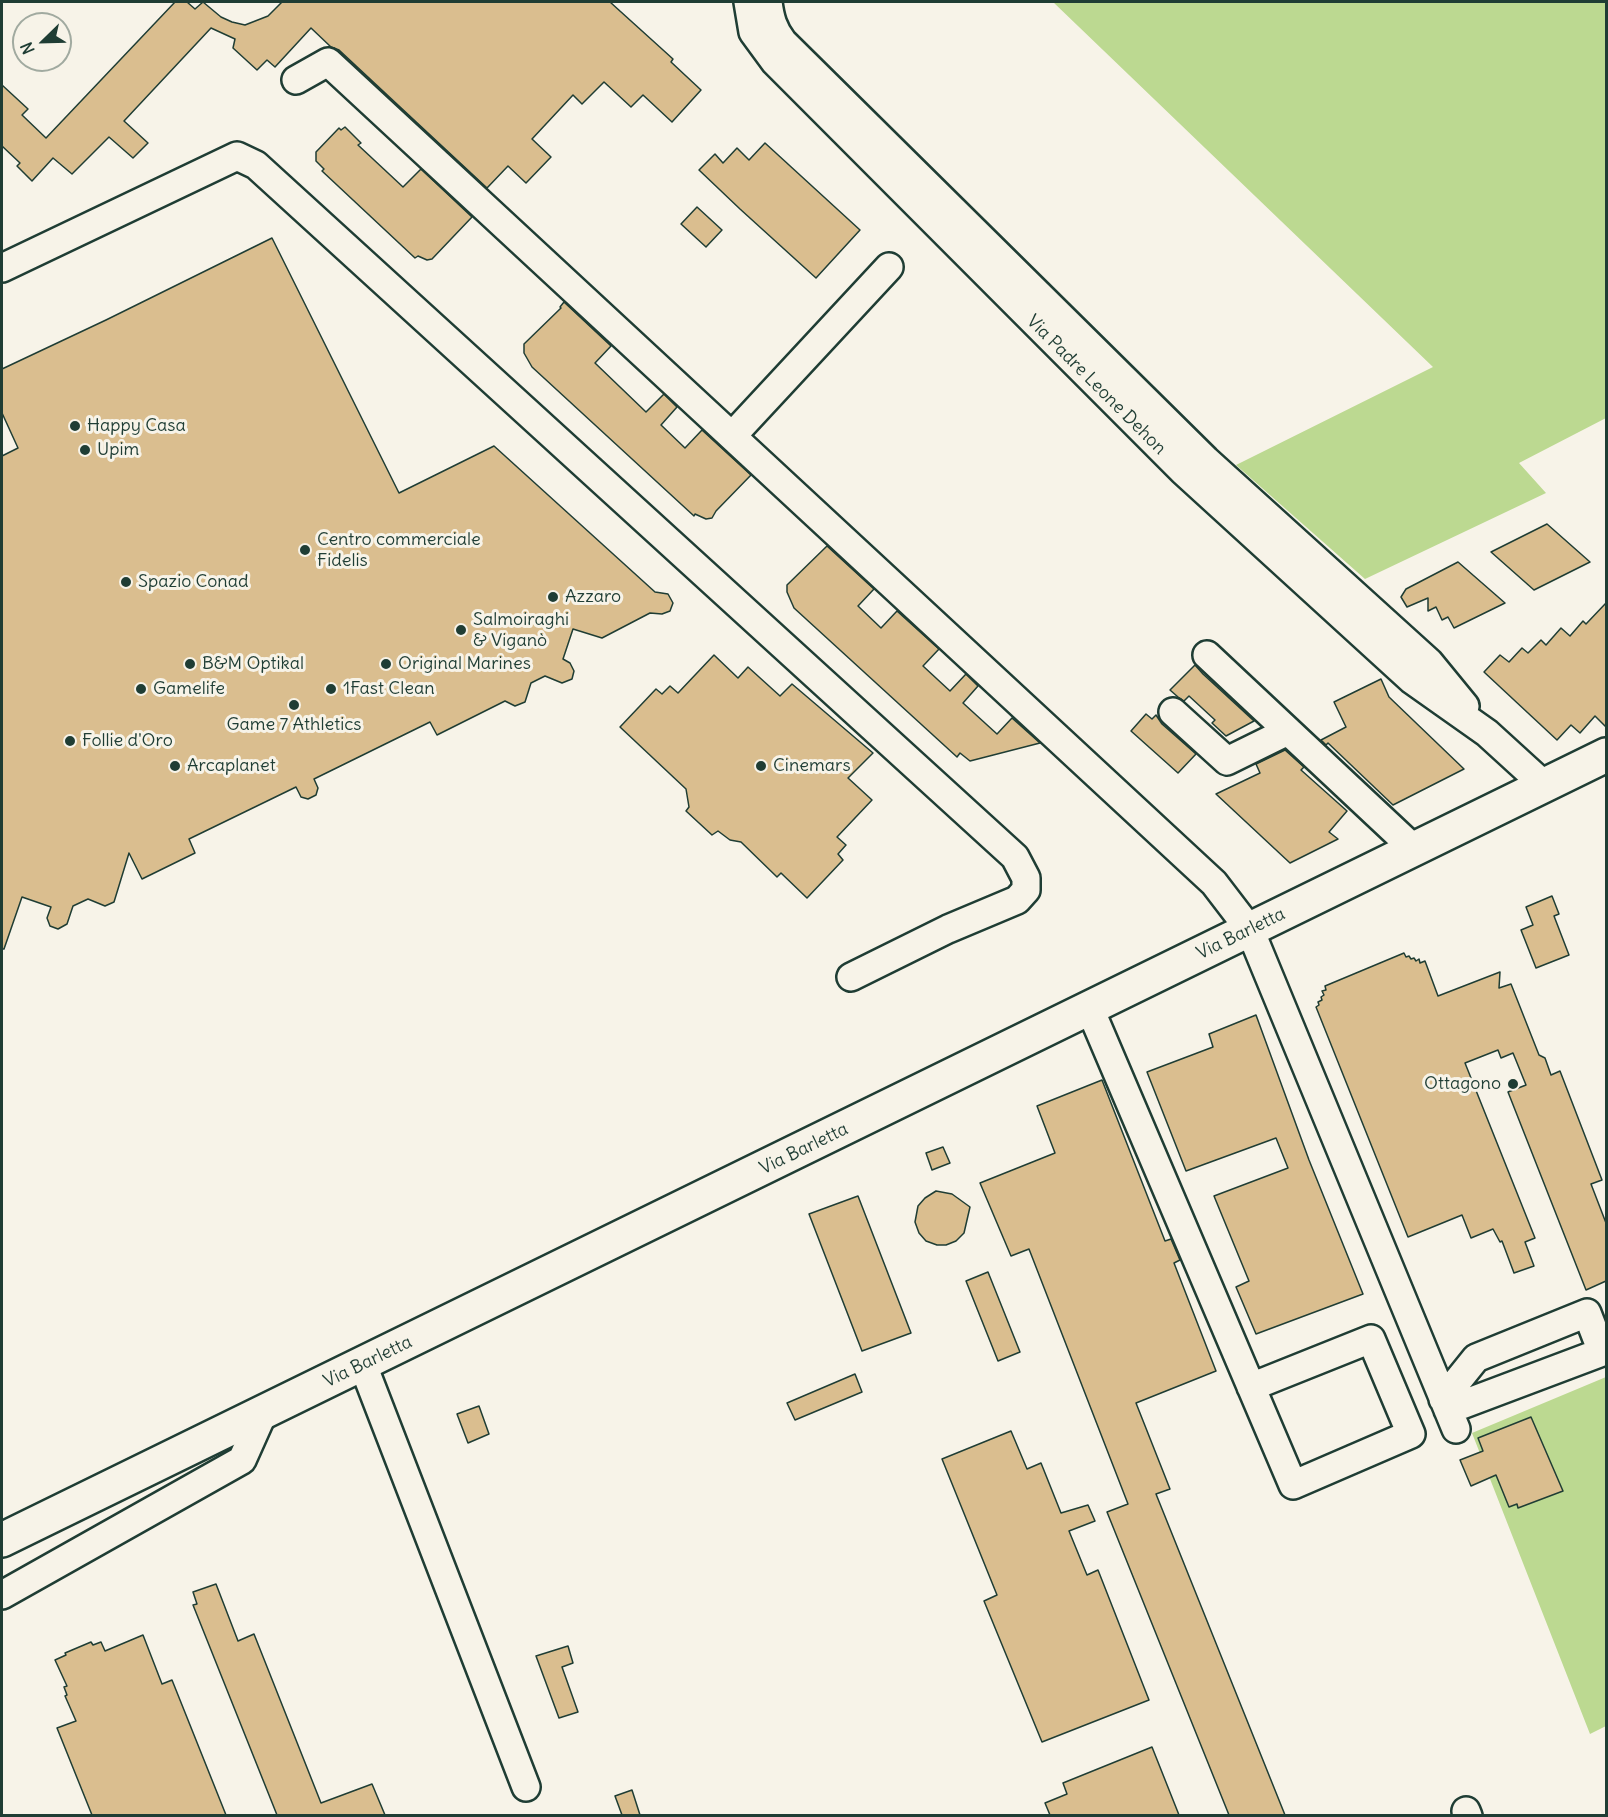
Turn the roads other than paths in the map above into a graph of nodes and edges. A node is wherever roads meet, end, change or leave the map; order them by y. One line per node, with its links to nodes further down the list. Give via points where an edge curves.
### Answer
1 (748, 2): 10 (street, Via Padre Leone Dehon, via 753,32 775,62 1183,471 1412,680)
2 (768, 2): 10 (street, Via Padre Leone Dehon, via 774,29 783,42 1206,460 1429,662)
3 (296, 80): 6 (street, via 328,62)
4 (889, 267): 6 (street)
5 (2, 268): 15 (street, via 237,156 256,165 1015,857 1026,878 1026,890 1017,900)
6 (732, 436): 14 (street, via 1214,882)
7 (1207, 655): 9 (street)
8 (1173, 712): 9 (street, via 1227,761)
9 (1288, 731): 13 (street)
10 (1487, 733): 12 (street, Via Padre Leone Dehon)
11 (1606, 755): 12 (main road, Via Barletta)
12 (1544, 785): 13 (main road, Via Barletta)
13 (1414, 849): 14 (main road, Via Barletta)
14 (1251, 930): 16 (main road, Via Barletta); 20 (street)
15 (851, 977)
16 (1090, 1008): 17 (main road, Via Barletta); 18 (street)
17 (363, 1365): 19 (main road, Via Barletta); 25 (street)
18 (1251, 1387): 18 (street, via 1371,1339 1411,1434 1293,1485)
19 (263, 1413): 21 (main road, Via Barletta); 24 (street, via 242,1460)
20 (1449, 1413): 20 (street, via 1602,1352 1587,1313 1476,1358)
21 (98, 1493): 22 (main road, via 51,1503); 23 (main road, Via Barletta)
22 (2, 1526)
23 (2, 1540)
24 (2, 1595)
25 (526, 1787)

